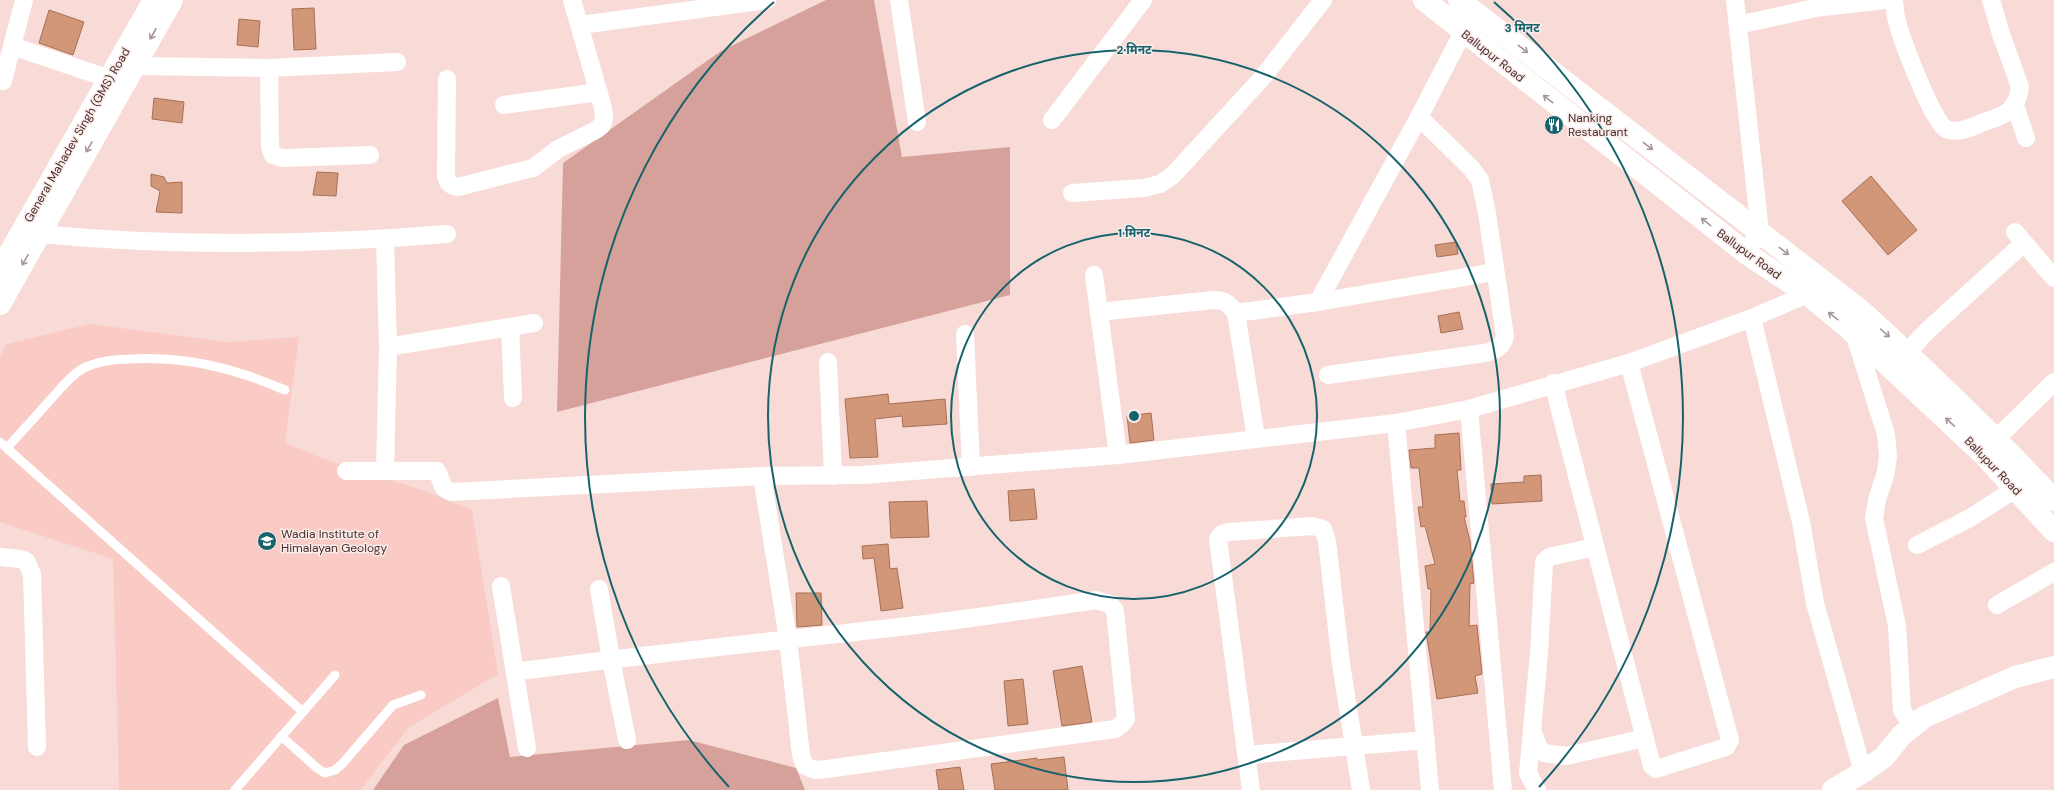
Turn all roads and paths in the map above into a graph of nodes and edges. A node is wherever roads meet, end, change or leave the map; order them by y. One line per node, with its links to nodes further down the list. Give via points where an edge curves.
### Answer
1 (24, 0): 18 (street)
2 (154, 0): 22 (main road, General Mahadev Singh (GMS) Road)
3 (172, 0): 20 (main road, one-way to 20)
4 (572, 0): 15 (street)
5 (767, 0): 15 (street)
6 (899, 0): 30 (street)
7 (1143, 0): 29 (street)
8 (1323, 0): 33 (street, via 1263,77 1173,175 1160,184 1144,188)
9 (1424, 0): 17 (main road, Ballupur Road)
10 (1735, 0): 16 (street)
11 (1884, 0): 16 (street, via 1816,8)
12 (1894, 0): 27 (street, via 1897,22 1922,89 1944,128 1951,131 1967,128 1997,118)
13 (1991, 0): 27 (street, via 2020,87)
14 (1469, 3): 34 (main road, Ballupur Road, one-way to 34)
15 (580, 25): 25 (street)
16 (1738, 25): 34 (street)
17 (1462, 32): 28 (street); 38 (main road, Ballupur Road, one-way to 17)
18 (12, 46): 22 (street); 24 (street)
19 (397, 62): 21 (street)
20 (135, 66): 21 (street); 35 (main road, one-way to 35)
21 (269, 68): 32 (street, via 270,147 273,155 282,158)
22 (110, 79): 39 (main road, General Mahadev Singh (GMS) Road)
23 (447, 79): 25 (street, via 446,176 452,186 458,187 533,168 558,149 596,130 602,125 604,118)
24 (3, 81)
25 (599, 92): 26 (street)
26 (504, 105)
27 (2015, 105): 31 (street)
28 (1419, 117): 40 (street, via 1480,180); 45 (street)
29 (1052, 120)
30 (917, 122)
31 (2026, 138)
32 (370, 155)
33 (1072, 193)
34 (1760, 232): 38 (street); 43 (main road, Ballupur Road, one-way to 43)
35 (40, 234): 37 (street, via 235,244); 46 (main road, one-way to 46)
36 (447, 234): 37 (street)
37 (386, 239): 54 (street)
38 (1746, 253): 44 (main road, Ballupur Road)
39 (0, 270)
40 (1494, 272): 45 (street); 58 (street, via 1505,336 1500,348 1485,353)
41 (1094, 275): 47 (street)
42 (2054, 278): 55 (street, via 2020,237 1927,331)
43 (1827, 285): 44 (street); 55 (main road, Ballupur Road, one-way to 55, via 1859,309)
44 (1806, 294): 49 (street); 52 (main road, Ballupur Road, one-way to 44)
45 (1318, 302): 48 (street)
46 (0, 304)
47 (1098, 312): 48 (street, via 1223,300); 68 (street)
48 (1236, 313): 65 (street)
49 (1752, 318): 57 (street); 101 (street, via 1801,522 1814,603)
50 (534, 322): 51 (street)
51 (510, 327): 54 (street); 62 (street)
52 (1854, 333): 74 (main road, Ballupur Road, one-way to 52, via 1983,454); 91 (street, via 1886,434 1886,472 1874,518 1896,626 1902,710)
53 (965, 334): 69 (street)
54 (388, 347): 71 (street)
55 (1909, 354): 66 (main road, Ballupur Road)
56 (828, 362): 73 (street)
57 (1629, 363): 60 (street); 94 (street, via 1730,740 1726,747 1656,769 1652,766)
58 (1328, 375)
59 (2054, 382): 66 (street)
60 (1553, 384): 63 (street); 78 (street)
61 (285, 390): 67 (lane, via 251,375 221,366 181,359 149,358 99,363 82,369 68,380)
62 (513, 398)
63 (1469, 409): 64 (street); 106 (street)
64 (1396, 423): 65 (street); 96 (street)
65 (1256, 438): 68 (street)
66 (1996, 439): 75 (main road, Ballupur Road)
67 (3, 445): 90 (lane)
68 (1118, 455): 69 (street)
69 (971, 467): 73 (street)
70 (346, 471): 71 (street)
71 (385, 471): 72 (street, via 437,471 444,488 451,492)
72 (762, 476): 73 (street); 84 (street)
73 (833, 476)
74 (2015, 488): 76 (main road, Ballupur Road); 77 (street, via 1970,518)
75 (2054, 500)
76 (2054, 531)
77 (1917, 545)
78 (1595, 547): 92 (street, via 1549,557 1544,562); 94 (street)
79 (0, 557): 98 (street, via 26,561 32,574)
80 (2054, 572): 83 (street)
81 (501, 586): 87 (street)
82 (599, 589): 85 (street)
83 (1997, 605)
84 (788, 639): 84 (street, via 801,755 805,766 815,770 1115,729 1126,719 1115,611 1110,604 1103,601); 85 (street)
85 (610, 659): 87 (street); 95 (street)
86 (2054, 667): 91 (main road, via 2015,677 1924,718)
87 (515, 672): 99 (street)
88 (335, 675): 90 (lane)
89 (421, 695): 93 (lane, via 393,705 335,770 325,772 316,768)
90 (303, 712): 93 (lane)
91 (1913, 726): 101 (main road, via 1884,756)
92 (1532, 730): 94 (street, via 1539,748 1553,756 1566,756); 107 (street, via 1528,773)
93 (281, 736): 102 (lane)
94 (1644, 738)
95 (627, 740)
96 (1426, 740): 97 (street); 105 (street)
97 (1355, 747): 100 (street); 100 (street, via 1341,664 1326,535 1323,529 1313,526 1288,527 1229,532 1222,534 1218,539); 104 (street)
98 (37, 748)
99 (528, 748)
100 (1247, 755): 103 (street)
101 (1863, 772): 108 (main road)
102 (235, 790)
103 (1251, 790)
104 (1361, 790)
105 (1430, 790)
106 (1503, 790)
107 (1537, 790)
108 (1833, 790)

